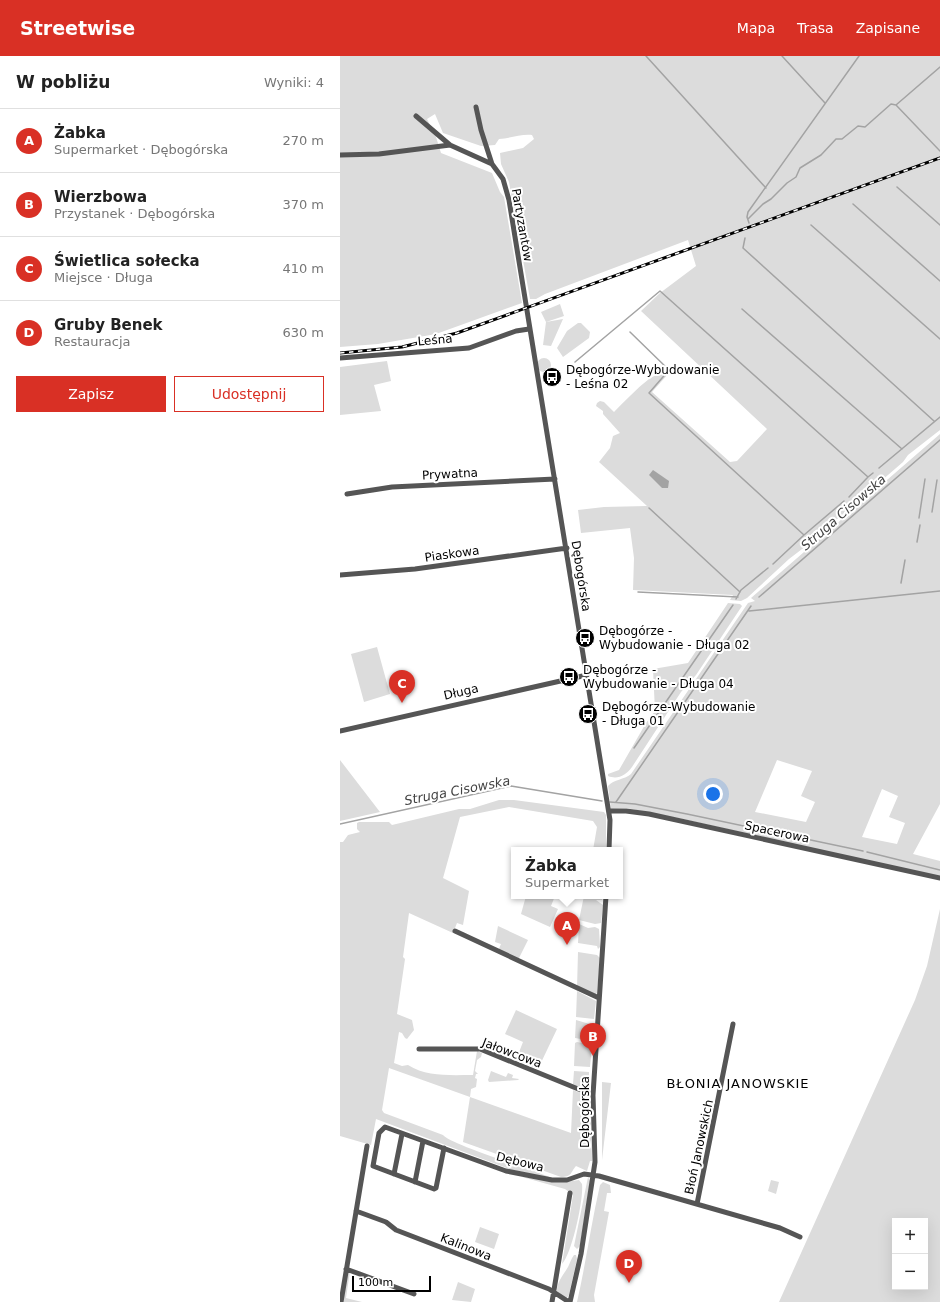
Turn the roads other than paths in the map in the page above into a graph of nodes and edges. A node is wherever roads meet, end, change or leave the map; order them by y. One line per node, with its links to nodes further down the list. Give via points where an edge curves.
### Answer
1 (476, 106): 5 (street, Partyzantów)
2 (416, 116): 3 (street)
3 (450, 145): 4 (street, via 380,154); 5 (street)
4 (340, 155)
5 (492, 164): 6 (street, Partyzantów, via 500,174 507,192)
6 (529, 329): 7 (street, Leśna, via 516,331 469,348); 8 (street, Dębogórska)
7 (340, 358)
8 (555, 479): 9 (street, Prywatna, via 392,487); 10 (street, Dębogórska)
9 (347, 494)
10 (567, 548): 11 (street, Piaskowa, via 415,569); 12 (street, Dębogórska)
11 (340, 575)
12 (587, 675): 13 (street, Długa); 14 (street, Dębogórska)
13 (340, 731)
14 (608, 811): 15 (street, Dębogórska); 16 (street, Spacerowa, via 626,810 650,814)
15 (609, 847)
16 (940, 878)
17 (606, 899): 19 (street, Dębogórska)
18 (455, 931): 19 (street)
19 (599, 998): 22 (street, Dębogórska)
20 (733, 1024): 31 (street, Błoń Janowskich)
21 (419, 1049): 22 (street, Jałowcowa, via 480,1049)
22 (593, 1095): 28 (street, Dębogórska)
23 (402, 1134): 24 (street, Dębowa); 27 (street); 27 (street, Dębowa, via 384,1127 379,1133 373,1166)
24 (423, 1141): 26 (street, Dębowa); 29 (street)
25 (367, 1146): 32 (street)
26 (444, 1148): 28 (street, Dębowa, via 506,1171 552,1180 567,1180 584,1174); 29 (street, Dębowa, via 436,1188 434,1190)
27 (394, 1174): 29 (street, Dębowa)
28 (593, 1175): 31 (street, Błoń Janowskich); 39 (street, Dębogórska, via 581,1254)
29 (415, 1182)
30 (570, 1193): 35 (street)
31 (697, 1204): 33 (street, Błoń Janowskich, via 791,1231)
32 (356, 1211): 34 (street); 35 (street, Kalinowa, via 386,1222 396,1230)
33 (800, 1237)
34 (346, 1269): 36 (street); 37 (street)
35 (554, 1293): 38 (street); 39 (street, Kalinowa)
36 (414, 1294)
37 (341, 1302)
38 (552, 1302)
39 (570, 1302)

